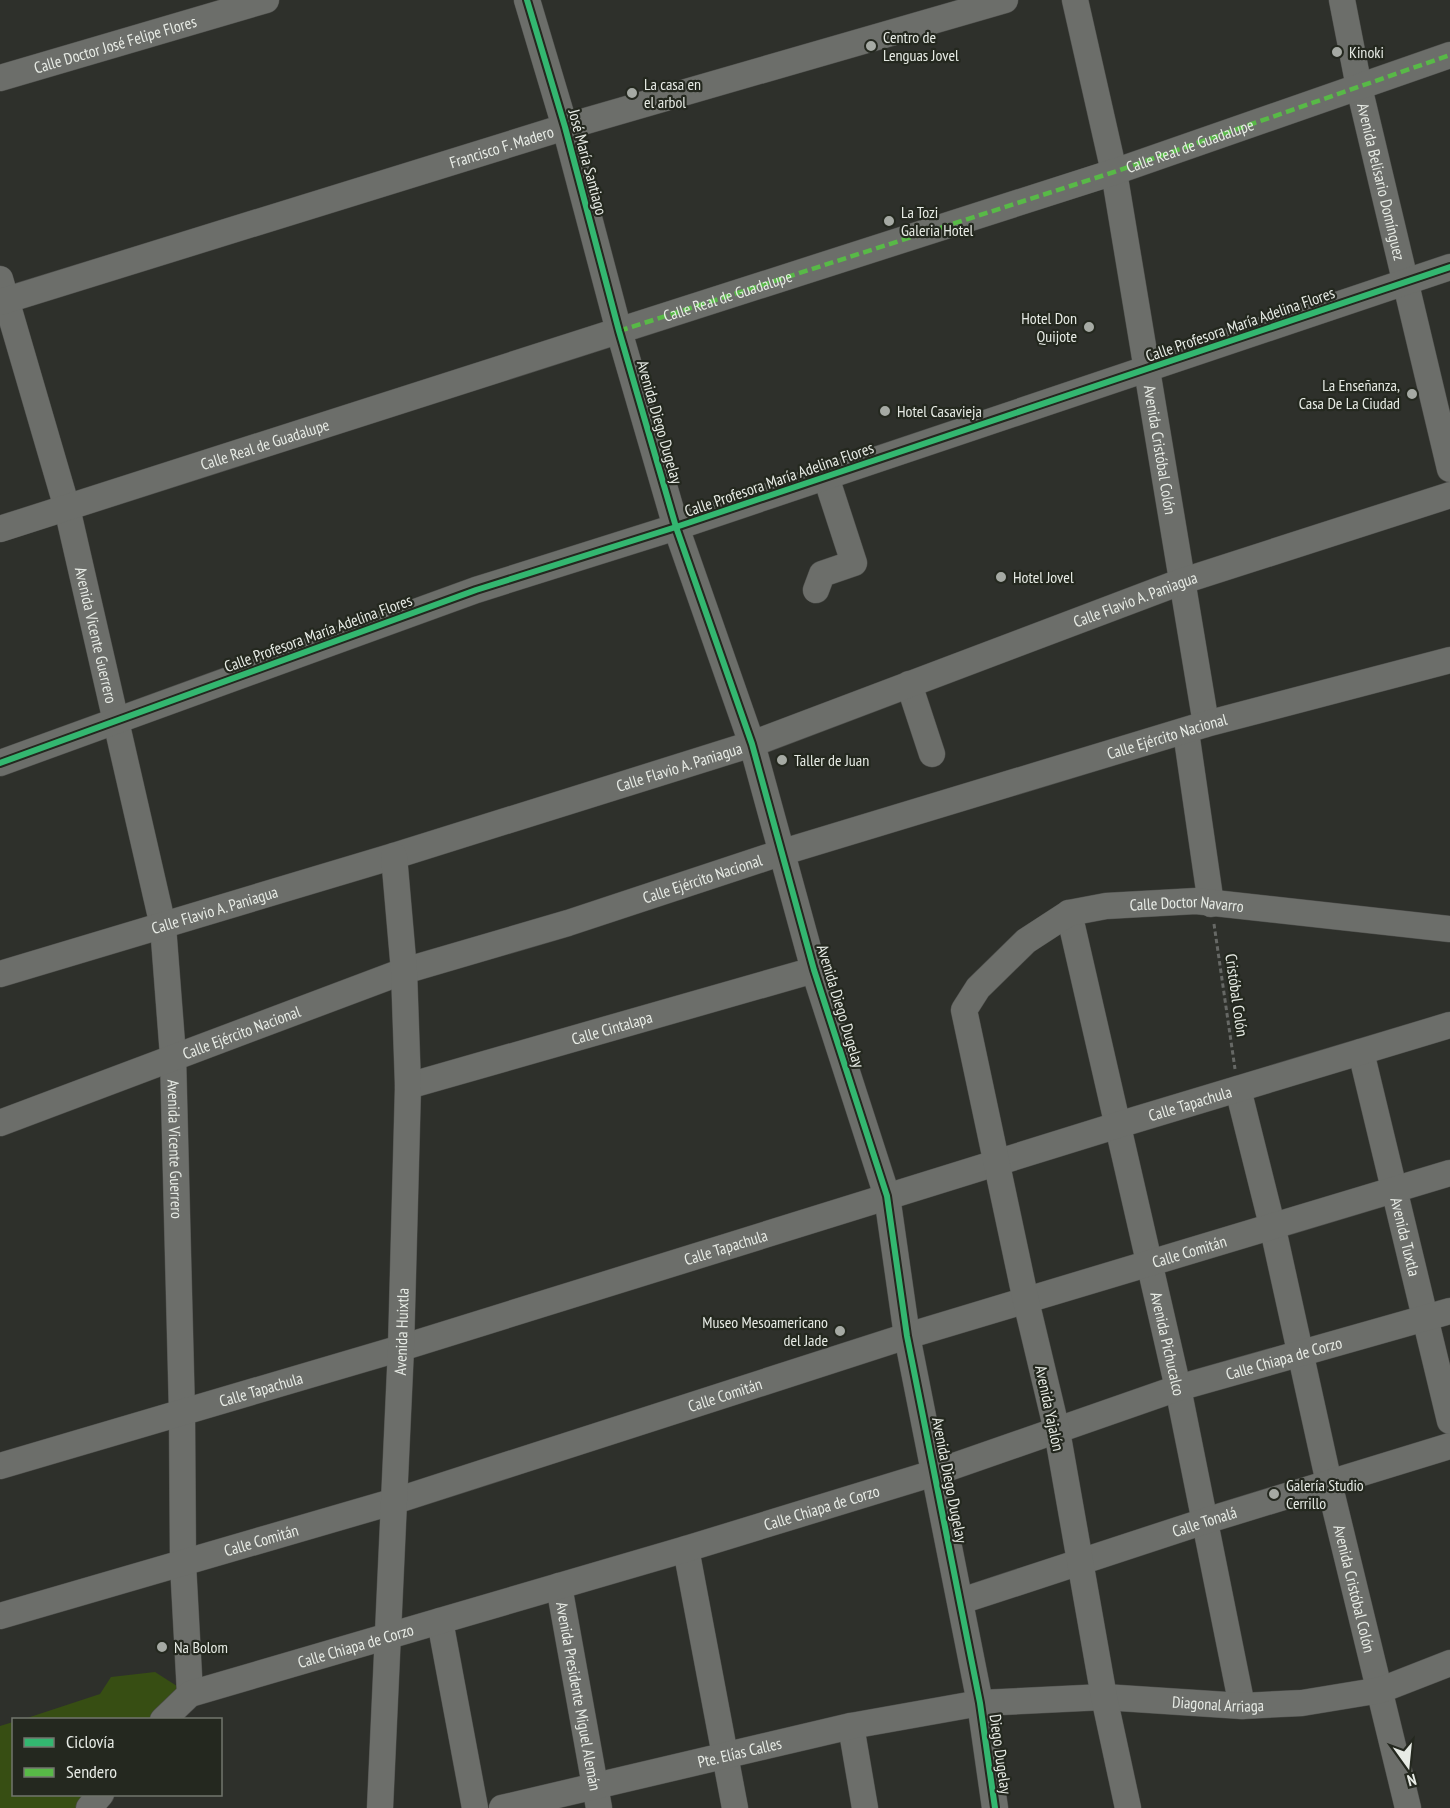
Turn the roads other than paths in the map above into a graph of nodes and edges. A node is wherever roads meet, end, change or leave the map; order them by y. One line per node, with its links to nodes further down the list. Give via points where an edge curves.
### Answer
1 (266, 0): 7 (street, Calle Doctor José Felipe Flores)
2 (527, 0): 9 (street, José María Santiago)
3 (1005, 0): 9 (street, Francisco F. Madero)
4 (1075, 0): 10 (street, Avenida Cristóbal Colón)
5 (1342, 0): 8 (street, Avenida Belisario Domínguez)
6 (1450, 55): 8 (street, Calle Real de Guadalupe)
7 (0, 78)
8 (1359, 87): 10 (street, Calle Real de Guadalupe); 12 (street, Avenida Belisario Domínguez)
9 (565, 127): 13 (street, Francisco F. Madero); 14 (street, José María Santiago)
10 (1114, 172): 14 (street, Calle Real de Guadalupe); 15 (street, Avenida Cristóbal Colón)
11 (1450, 267): 12 (street, Calle Profesora María Adelina Flores)
12 (1407, 282): 15 (street, Calle Profesora María Adelina Flores); 16 (street, Avenida Belisario Domínguez)
13 (2, 294): 19 (street, Avenida Vicente Guerrero)
14 (619, 331): 19 (street, Calle Real de Guadalupe); 20 (street, Avenida Diego Dugelay)
15 (1148, 369): 17 (street, Calle Profesora María Adelina Flores); 22 (street, Avenida Cristóbal Colón)
16 (1450, 469)
17 (826, 477): 20 (street, Calle Profesora María Adelina Flores); 23 (street, via 854,563 822,574)
18 (1450, 495): 22 (street, Calle Flavio A. Paniagua)
19 (68, 508): 21 (street, Calle Real de Guadalupe); 26 (street, Avenida Vicente Guerrero)
20 (676, 527): 26 (street, Calle Profesora María Adelina Flores, via 476,590); 28 (street, Avenida Diego Dugelay)
21 (0, 529)
22 (1183, 581): 25 (street, Calle Flavio A. Paniagua); 27 (street, Avenida Cristóbal Colón)
23 (816, 590)
24 (1450, 660): 27 (street, Calle Ejército Nacional)
25 (909, 684): 28 (street, Calle Flavio A. Paniagua); 29 (street)
26 (117, 719): 30 (street, Calle Profesora María Adelina Flores); 35 (street, Avenida Vicente Guerrero)
27 (1196, 728): 31 (street, Calle Ejército Nacional); 33 (street, Avenida Cristóbal Colón)
28 (752, 744): 31 (street, Avenida Diego Dugelay); 32 (street, Calle Flavio A. Paniagua)
29 (932, 754)
30 (0, 763)
31 (780, 853): 37 (street, Avenida Diego Dugelay); 38 (street, Calle Ejército Nacional, via 568,923)
32 (394, 856): 35 (street, Calle Flavio A. Paniagua); 38 (street, Avenida Huixtla)
33 (1211, 904): 34 (street, Calle Doctor Navarro, via 1156,902); 36 (street, Calle Doctor Navarro)
34 (1069, 914): 40 (street, Calle Doctor Navarro, via 1026,940 978,988); 47 (street, Avenida Pichucalco)
35 (163, 926): 39 (street, Calle Flavio A. Paniagua); 43 (street, Avenida Vicente Guerrero)
36 (1450, 929)
37 (814, 970): 44 (street, Calle Cintalapa); 51 (street, Avenida Diego Dugelay)
38 (404, 971): 43 (street, Calle Ejército Nacional); 44 (street, Avenida Huixtla)
39 (0, 974)
40 (964, 1010): 48 (street, Avenida Yajalón)
41 (1450, 1025): 42 (street, Calle Tapachula)
42 (1361, 1052): 45 (street, Calle Tapachula); 50 (street, Avenida Tuxtla)
43 (173, 1056): 46 (street, Calle Ejército Nacional); 60 (street, Avenida Vicente Guerrero)
44 (408, 1086): 57 (street, Avenida Huixtla)
45 (1238, 1089): 47 (street, Calle Tapachula); 52 (street, Avenida Cristóbal Colón)
46 (0, 1123)
47 (1118, 1125): 48 (street, Calle Tapachula); 53 (street, Avenida Pichucalco)
48 (996, 1162): 51 (street, Calle Tapachula); 54 (street, Avenida Yajalón)
49 (1450, 1173): 50 (street, Calle Comitán)
50 (1394, 1191): 52 (street, Calle Comitán); 55 (street, Avenida Tuxtla)
51 (887, 1196): 56 (street, Avenida Diego Dugelay); 57 (street, Calle Tapachula)
52 (1273, 1228): 53 (street, Calle Comitán); 58 (street, Avenida Cristóbal Colón)
53 (1149, 1263): 54 (street, Calle Comitán); 59 (street, Avenida Pichucalco)
54 (1026, 1300): 56 (street, Calle Comitán); 62 (street, Avenida Yajalón)
55 (1439, 1316): 58 (street, Calle Chiapa de Corzo); 61 (street, Avenida Tuxtla)
56 (907, 1336): 65 (street, Avenida Diego Dugelay); 67 (street, Calle Comitán)
57 (400, 1348): 60 (street, Calle Tapachula); 67 (street, Avenida Huixtla)
58 (1300, 1352): 59 (street, Calle Chiapa de Corzo); 66 (street, Avenida Cristóbal Colón)
59 (1178, 1388): 62 (street, Calle Chiapa de Corzo); 68 (street, Avenida Pichucalco)
60 (182, 1413): 64 (street, Calle Tapachula); 71 (street, Avenida Vicente Guerrero)
61 (1450, 1421)
62 (1057, 1431): 65 (street, Calle Chiapa de Corzo); 70 (street, Avenida Yajalón)
63 (1450, 1446): 66 (street, Calle Tonalá)
64 (0, 1466)
65 (934, 1473): 69 (street, Calle Chiapa de Corzo); 73 (street, Avenida Diego Dugelay)
66 (1329, 1483): 68 (street, Calle Tonalá); 78 (street, Avenida Cristóbal Colón)
67 (392, 1502): 71 (street, Calle Comitán); 76 (street, Avenida Huixtla)
68 (1205, 1521): 70 (street, Calle Tonalá); 82 (street, Avenida Pichucalco)
69 (686, 1548): 72 (street, Calle Chiapa de Corzo); 85 (street)
70 (1080, 1561): 73 (street, Calle Tonalá); 80 (street, Avenida Yajalón)
71 (183, 1564): 74 (street, Calle Comitán); 79 (street, Avenida Vicente Guerrero)
72 (559, 1587): 75 (street, Calle Chiapa de Corzo); 87 (street, Avenida Presidente Miguel Alemán)
73 (961, 1601): 81 (street, Avenida Diego Dugelay)
74 (0, 1616)
75 (440, 1621): 76 (street, Calle Chiapa de Corzo); 90 (street)
76 (386, 1637): 79 (street, Calle Chiapa de Corzo); 89 (street, Avenida Huixtla)
77 (1450, 1663): 78 (street, Diagonal Arriaga)
78 (1381, 1690): 82 (street, Diagonal Arriaga, via 1302,1703); 96 (street, Avenida Cristóbal Colón)
79 (190, 1694): 83 (street)
80 (1104, 1697): 81 (street, Diagonal Arriaga); 82 (street, Diagonal Arriaga); 95 (street, Avenida Yajalón)
81 (980, 1703): 84 (street, Pte. Elías Calles); 94 (street, Diego Dugelay)
82 (1242, 1706)
83 (164, 1718)
84 (851, 1726): 85 (street, Pte. Elías Calles); 93 (street)
85 (726, 1757): 87 (street, Pte. Elías Calles); 92 (street)
86 (99, 1796): 88 (street)
87 (597, 1797): 91 (street, Pte. Elías Calles)
88 (89, 1808)
89 (380, 1808)
90 (475, 1808)
91 (502, 1808)
92 (735, 1808)
93 (865, 1808)
94 (995, 1808)
95 (1128, 1808)
96 (1408, 1808)

